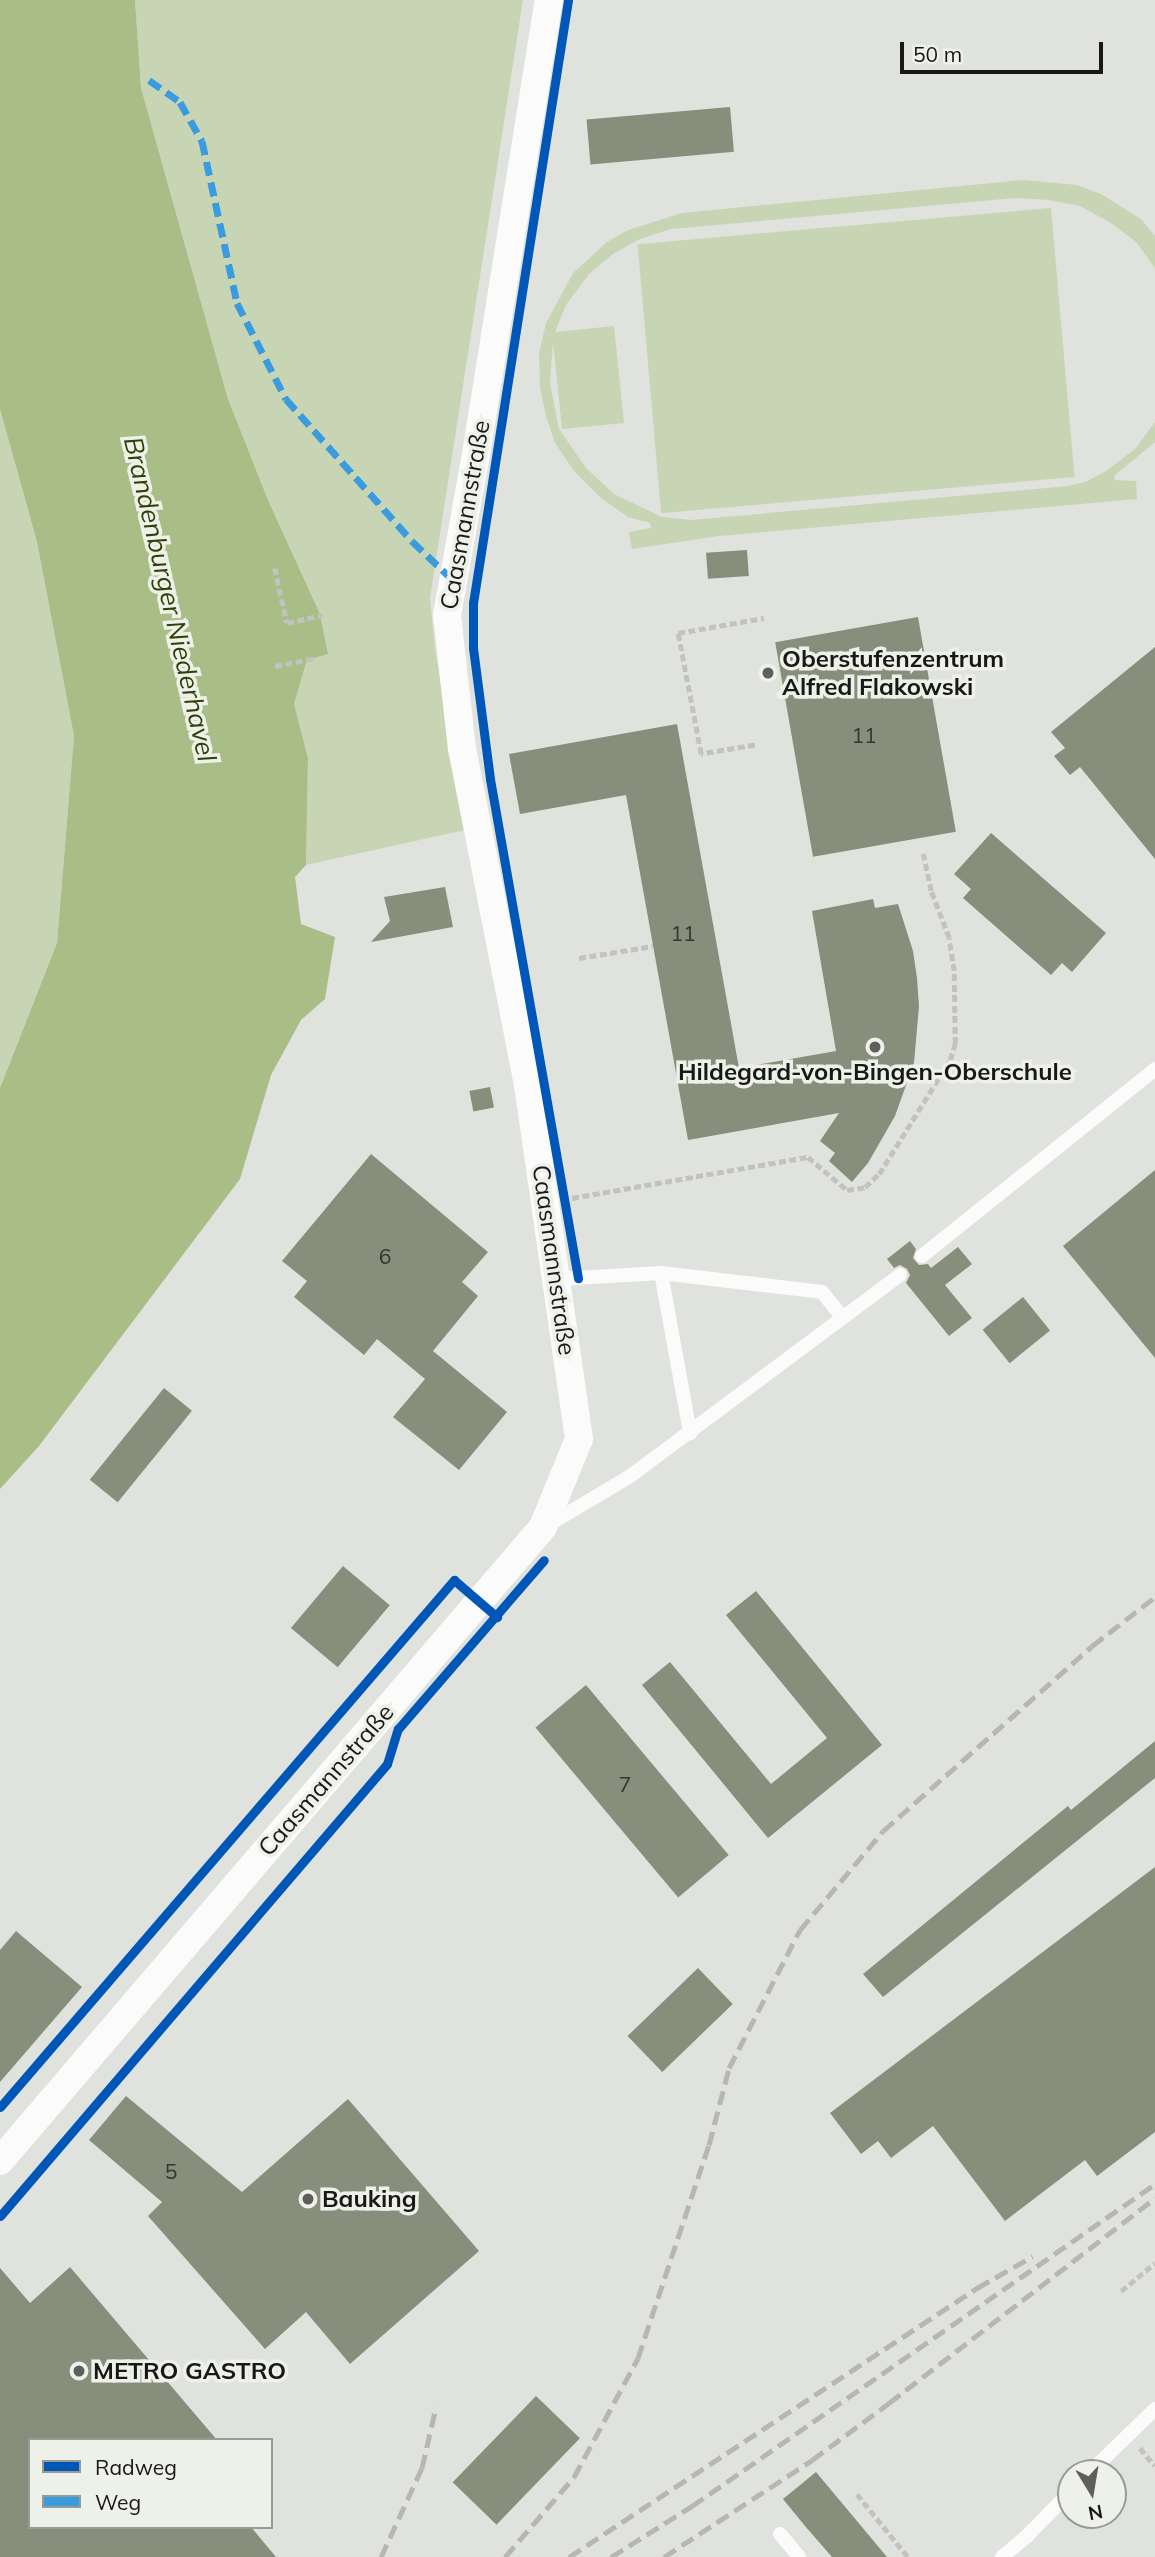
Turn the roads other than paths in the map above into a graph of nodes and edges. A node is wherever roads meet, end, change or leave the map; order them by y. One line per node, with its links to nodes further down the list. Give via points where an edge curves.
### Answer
1 (549, 0): 6 (street, Caasmannstraße, via 447,615 462,749 508,971)
2 (1155, 1069): 3 (lane)
3 (922, 1256)
4 (661, 1273): 6 (lane); 7 (lane, via 822,1293); 8 (lane)
5 (900, 1275): 7 (lane)
6 (558, 1279): 9 (street, Caasmannstraße, via 579,1439)
7 (843, 1318): 8 (lane)
8 (690, 1433): 9 (lane, via 629,1477)
9 (543, 1527): 10 (street, Caasmannstraße)
10 (0, 2161)
11 (1155, 2409): 12 (lane)
12 (1103, 2459)
13 (1057, 2505): 16 (lane)
14 (780, 2534): 15 (lane)
15 (799, 2557)
16 (1002, 2557)

